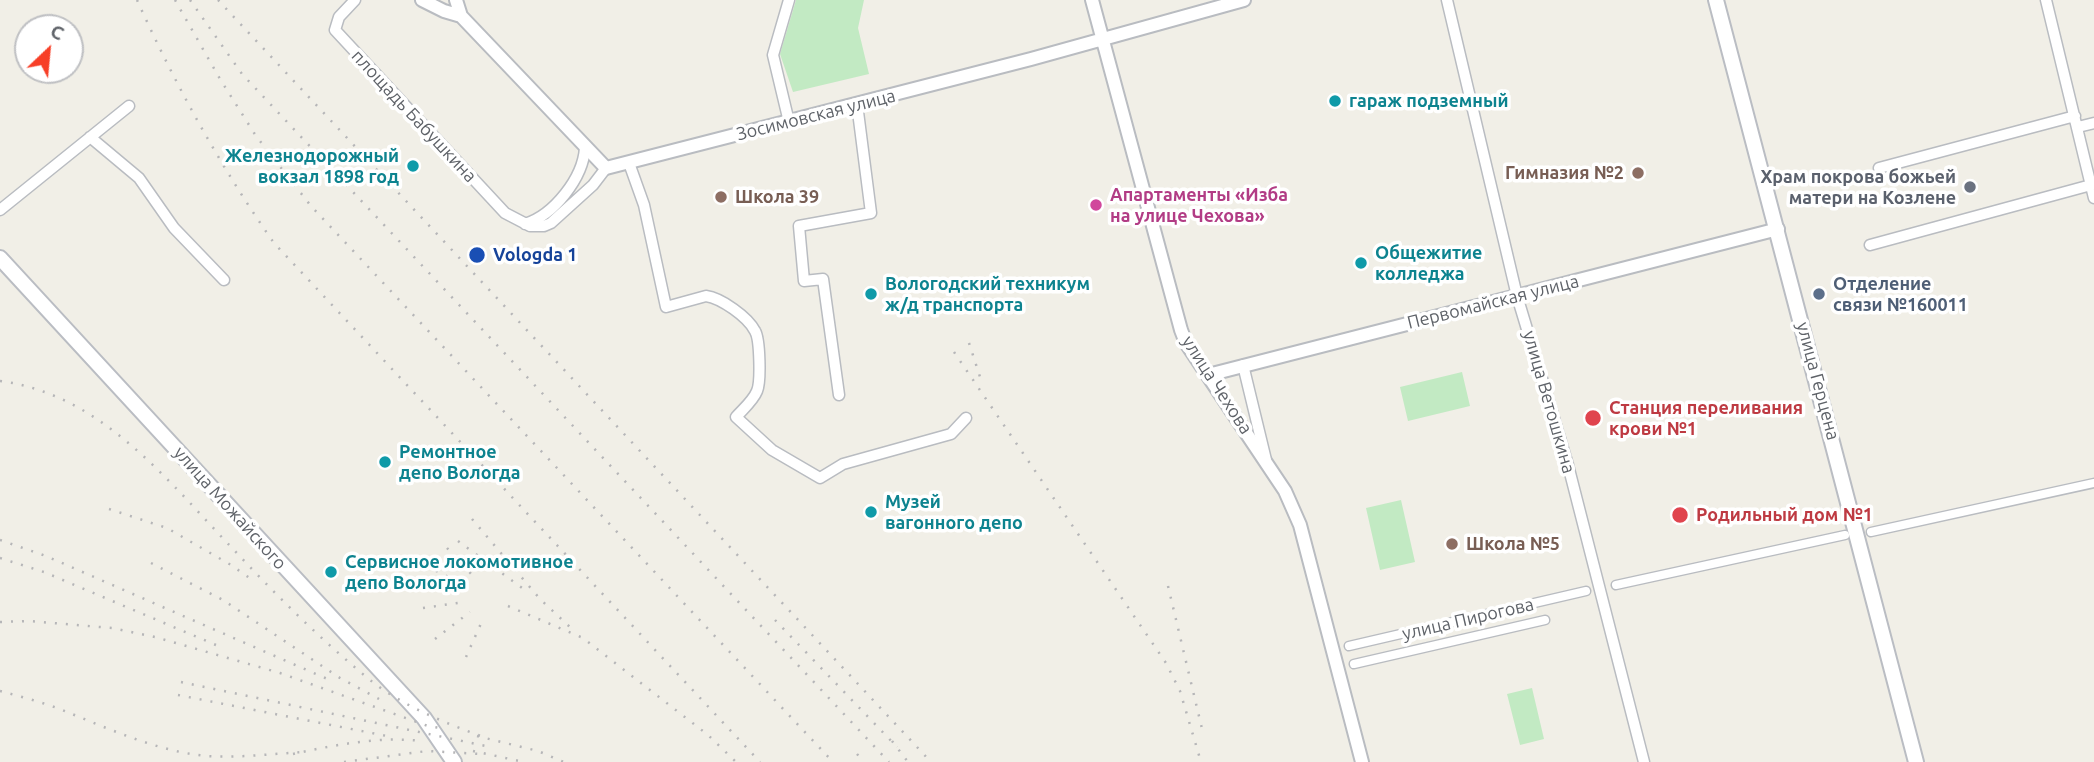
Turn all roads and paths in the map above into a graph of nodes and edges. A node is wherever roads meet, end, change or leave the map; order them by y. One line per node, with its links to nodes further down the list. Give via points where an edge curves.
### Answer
1 (355, 0): 27 (street, площадь Бабушкина, via 338,17 334,30 505,213)
2 (422, 0): 10 (street)
3 (456, 0): 10 (street)
4 (789, 0): 15 (street, via 772,55)
5 (1092, 0): 11 (street, улица Чехова)
6 (1244, 0): 11 (street, Зосимовская улица)
7 (1447, 0): 32 (street, улица Ветошкина)
8 (1716, 0): 28 (main road, улица Герцена)
9 (2046, 0): 14 (street)
10 (461, 16): 19 (street)
11 (1101, 40): 12 (street, Зосимовская улица); 34 (street, улица Чехова, via 1181,330)
12 (857, 104): 15 (street, Зосимовская улица); 35 (street, via 871,213 799,226 804,281 823,279)
13 (129, 106): 18 (street)
14 (2075, 116): 17 (street); 22 (street)
15 (789, 122): 20 (street, Зосимовская улица)
16 (2094, 123): 17 (street)
17 (2078, 127): 21 (street)
18 (90, 137): 26 (street); 31 (street, via 139,178 174,228)
19 (585, 148): 23 (street); 27 (street, via 582,167 564,193 549,210)
20 (629, 163): 23 (street, Зосимовская улица); 36 (street, via 644,205 666,307 713,297 754,329 759,383 736,417 772,450 820,478 843,464 951,434)
21 (2091, 164): 24 (street)
22 (1879, 168)
23 (606, 169): 27 (street, via 551,223)
24 (2091, 185): 25 (street); 29 (street)
25 (2094, 198)
26 (0, 210)
27 (524, 225)
28 (1778, 229): 32 (street, Первомайская улица); 49 (main road, улица Герцена)
29 (1870, 245)
30 (0, 258): 46 (main road, улица Можайского, via 424,718)
31 (224, 280)
32 (1517, 296): 33 (street, Первомайская улица); 48 (street, улица Ветошкина, via 1567,465)
33 (1243, 365): 34 (street, Первомайская улица); 37 (street)
34 (1208, 375): 37 (street, улица Чехова)
35 (839, 395)
36 (966, 418)
37 (1266, 461): 47 (street, улица Чехова, via 1300,525)
38 (2094, 483): 39 (street)
39 (1871, 532)
40 (1845, 536): 41 (street)
41 (1616, 585)
42 (1586, 591): 44 (street, улица Пирогова)
43 (1545, 620): 45 (street, улица Пирогова)
44 (1349, 646)
45 (1354, 664)
46 (454, 762)
47 (1362, 762)
48 (1644, 762)
49 (1916, 762)

